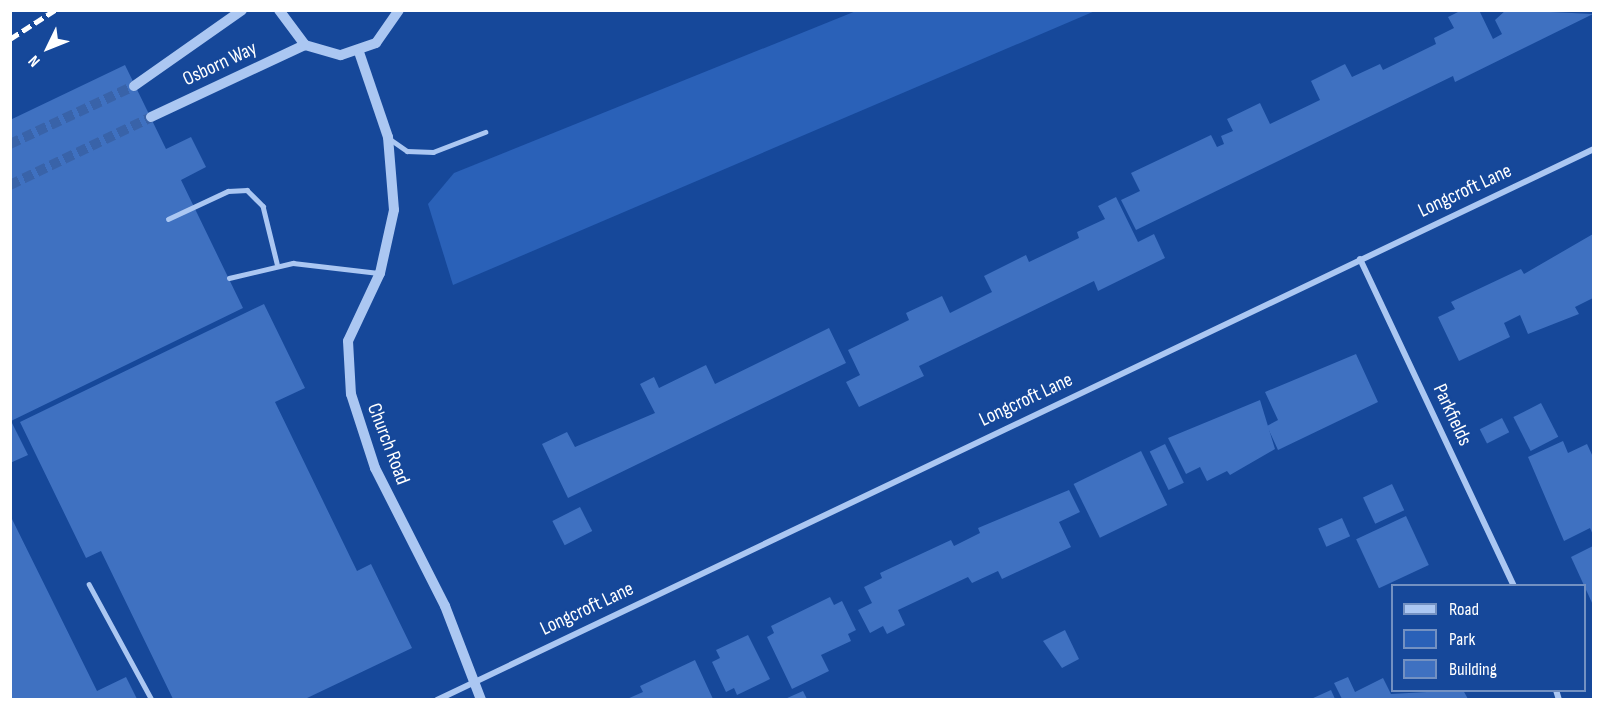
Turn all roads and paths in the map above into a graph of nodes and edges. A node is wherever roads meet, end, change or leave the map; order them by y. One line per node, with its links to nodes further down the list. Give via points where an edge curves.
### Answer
1 (242, 10): 6 (street, Osborn Way)
2 (279, 10): 4 (street)
3 (399, 10): 5 (street, via 389,30)
4 (305, 45): 5 (street, via 322,53); 7 (street, Osborn Way)
5 (359, 52): 9 (street, Church Road)
6 (134, 86)
7 (151, 117)
8 (485, 132): 9 (lane, via 433,152 407,151)
9 (388, 138): 14 (street, Church Road, via 394,210)
10 (1593, 149): 12 (street, Longcroft Lane)
11 (168, 219): 13 (lane, via 228,191 247,190 263,206)
12 (1360, 259): 17 (street, Parkfields); 18 (street, Longcroft Lane)
13 (277, 263): 14 (lane); 15 (lane)
14 (380, 273): 18 (street, Church Road, via 348,341 351,394 375,468 445,606)
15 (229, 278)
16 (89, 584): 19 (lane)
17 (1514, 584)
18 (473, 681): 20 (street, Longcroft Lane); 21 (street, Church Road)
19 (152, 699)
20 (436, 699)
21 (481, 699)

